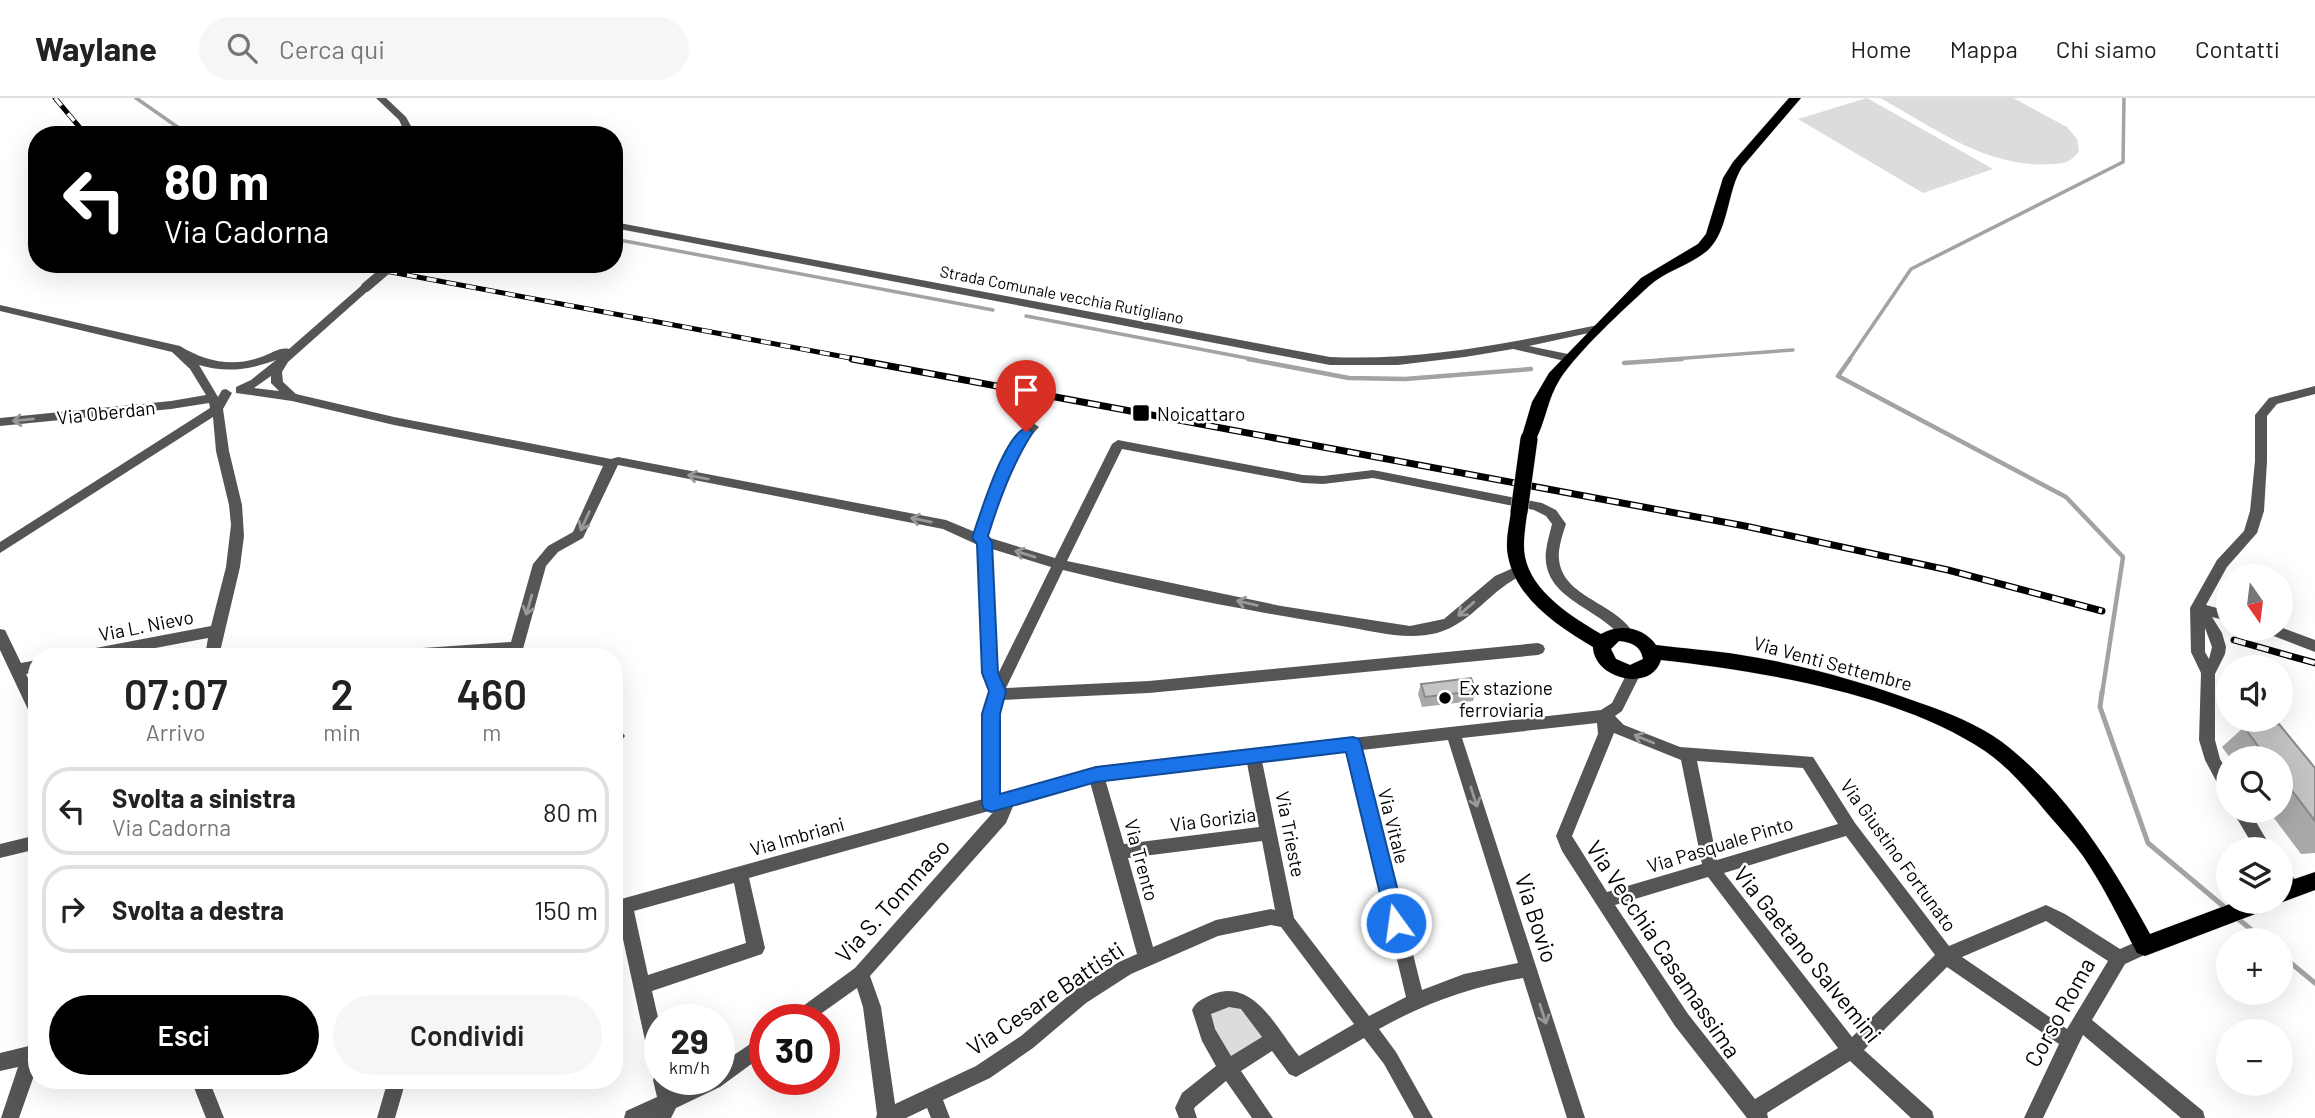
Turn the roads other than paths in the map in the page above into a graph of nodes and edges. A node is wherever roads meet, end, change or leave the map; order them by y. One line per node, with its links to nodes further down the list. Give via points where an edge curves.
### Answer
1 (380, 98): 3 (street)
2 (1796, 98): 7 (main road, via 1733,171 1712,234 1703,247 1646,281)
3 (406, 126)
4 (623, 227): 10 (street, Strada Comunale vecchia Rutigliano, via 1330,361 1407,362)
5 (382, 273): 8 (street, bridge)
6 (0, 308): 12 (street)
7 (1598, 328): 9 (street, Strada Comunale vecchia Rutigliano); 13 (main road)
8 (304, 339): 14 (street); 15 (street, via 270,358)
9 (1543, 339): 10 (street, Strada Comunale vecchia Rutigliano); 13 (street)
10 (1506, 346): 11 (street, Strada Comunale vecchia Rutigliano)
11 (1538, 352): 13 (street, Strada Comunale vecchia Rutigliano); 16 (street)
12 (187, 355): 15 (street, via 205,365); 20 (street)
13 (1569, 358): 16 (main road)
14 (283, 360): 17 (street); 21 (street, via 275,378)
15 (229, 368): 20 (street, via 211,372)
16 (1554, 376): 28 (main road, bridge, via 1529,439 1516,555)
17 (242, 390): 19 (street); 21 (street)
18 (2315, 390): 29 (street, via 2273,401 2261,415 2262,461 2250,533 2222,564)
19 (226, 393): 20 (street); 20 (street)
20 (210, 394): 22 (street, Via Oberdan, one-way to 22, via 170,405); 26 (street); 31 (street, via 237,504 237,537 223,613)
21 (292, 397): 24 (street)
22 (0, 422)
23 (1033, 427): 25 (street, via 1016,445 990,505)
24 (611, 463): 25 (street, one-way to 24, via 946,525 871,509); 39 (street, one-way to 39, via 578,535 553,550 541,564)
25 (982, 540): 27 (street, one-way to 25); 47 (street, via 990,673)
26 (0, 548)
27 (1058, 564): 28 (street, one-way to 27, via 1495,581 1452,622 1410,631 1281,611); 33 (street, via 1118,444 1303,479 1373,474 1537,506 1552,513 1559,524 1551,557 1563,587 1608,612); 47 (street)
28 (1520, 570): 35 (main road, via 1555,611)
29 (2197, 608): 30 (street); 45 (street, via 2199,652); 45 (street, via 2219,638 2219,658)
30 (2216, 613)
31 (215, 631): 37 (street, Via L. Nievo); 38 (street)
32 (0, 634): 43 (street)
33 (1627, 634): 35 (main road, via 1607,637); 41 (main road, via 1638,637)
34 (2293, 638): 36 (street)
35 (1601, 643): 44 (main road, via 1608,663)
36 (2315, 646)
37 (127, 648)
38 (213, 648)
39 (516, 648)
40 (1538, 649): 47 (street, via 1149,687)
41 (1652, 652): 44 (main road, via 1646,670); 70 (main road, Via Venti Settembre, via 1742,662 1875,694 1955,724 1994,747 2029,778 2088,847)
42 (28, 667): 43 (street)
43 (18, 669): 46 (street)
44 (1634, 673): 48 (street, via 1617,707)
45 (2207, 673): 53 (street, via 2207,740)
46 (28, 693)
47 (997, 693): 55 (street, via 990,740)
48 (1604, 716): 49 (street, Via Imbriani); 51 (street, Via Giustino Fortunato, one-way to 48, via 1619,729); 65 (street, Via Vecchia Casamassima, via 1605,734 1564,836)
49 (1453, 733): 50 (street, Via Imbriani); 74 (street, Via Bovio, one-way to 74)
50 (1353, 744): 52 (street, Via Imbriani); 77 (street, Via Vitale)
51 (1688, 754): 56 (street, Via Giustino Fortunato, via 1808,762); 61 (street, Via Gaetano Salvemini)
52 (1253, 756): 54 (street, Via Imbriani); 57 (street, Via Trieste)
53 (2216, 765)
54 (1096, 774): 55 (street, Via Imbriani); 60 (street, Via Trento)
55 (999, 801): 62 (street, Via Imbriani); 75 (street, Via S. Tommaso, via 999,818)
56 (1849, 828): 61 (street, Via Pasquale Pinto); 71 (street, Via Giustino Fortunato)
57 (1270, 833): 60 (street, Via Gorizia); 69 (street, Via Trieste)
58 (28, 844): 59 (street)
59 (0, 851)
60 (1119, 852): 72 (street, Via Trento)
61 (1711, 869): 65 (street, Via Pasquale Pinto); 84 (street, Via Gaetano Salvemini)
62 (740, 874): 66 (street, Via Imbriani); 76 (street, via 756,948)
63 (2315, 881): 64 (main road)
64 (2293, 884)
65 (1604, 901): 95 (street, Via Vecchia Casamassima, via 1689,1034)
66 (623, 906)
67 (2231, 914): 70 (main road, Corso Roma)
68 (623, 921): 76 (street)
69 (1286, 921): 72 (street, Via Cesare Battisti, via 1271,917 1238,921); 81 (street)
70 (2145, 946): 73 (street, Corso Roma)
71 (1946, 956): 73 (street, via 2046,913); 83 (street, Via Giustino Fortunato); 84 (street)
72 (1147, 958): 92 (street, Via Cesare Battisti, via 1080,998 983,1072)
73 (2119, 958): 80 (street, Corso Roma)
74 (1529, 970): 77 (street, via 1465,980); 104 (street, Via Bovio, one-way to 104)
75 (861, 974): 79 (street, Via S. Tommaso); 96 (street, via 872,1007)
76 (641, 986): 78 (street)
77 (1415, 999): 81 (street)
78 (645, 1004)
79 (819, 1004)
80 (2081, 1022): 83 (street, Corso Roma); 107 (street)
81 (1366, 1028): 82 (street, via 1296,1068); 103 (street, via 1390,1058)
82 (1274, 1040): 87 (street); 87 (street, via 1247,1003 1228,998 1207,1006 1201,1016)
83 (2070, 1041): 106 (street, Corso Roma)
84 (1852, 1050): 95 (street); 105 (street, Via Gaetano Salvemini)
85 (28, 1055): 86 (street)
86 (0, 1062)
87 (1228, 1069): 94 (street); 102 (street)
88 (28, 1070): 97 (street)
89 (204, 1089): 98 (street)
90 (394, 1089): 99 (street)
91 (690, 1095): 93 (street)
92 (931, 1096): 96 (street, Via Cesare Battisti); 101 (street)
93 (665, 1111): 100 (street)
94 (1186, 1111)
95 (1756, 1114)
96 (886, 1117)
97 (10, 1118)
98 (215, 1118)
99 (386, 1118)
100 (633, 1118)
101 (942, 1118)
102 (1264, 1118)
103 (1424, 1118)
104 (1576, 1118)
105 (1925, 1118)
106 (2033, 1118)
107 (2196, 1118)

